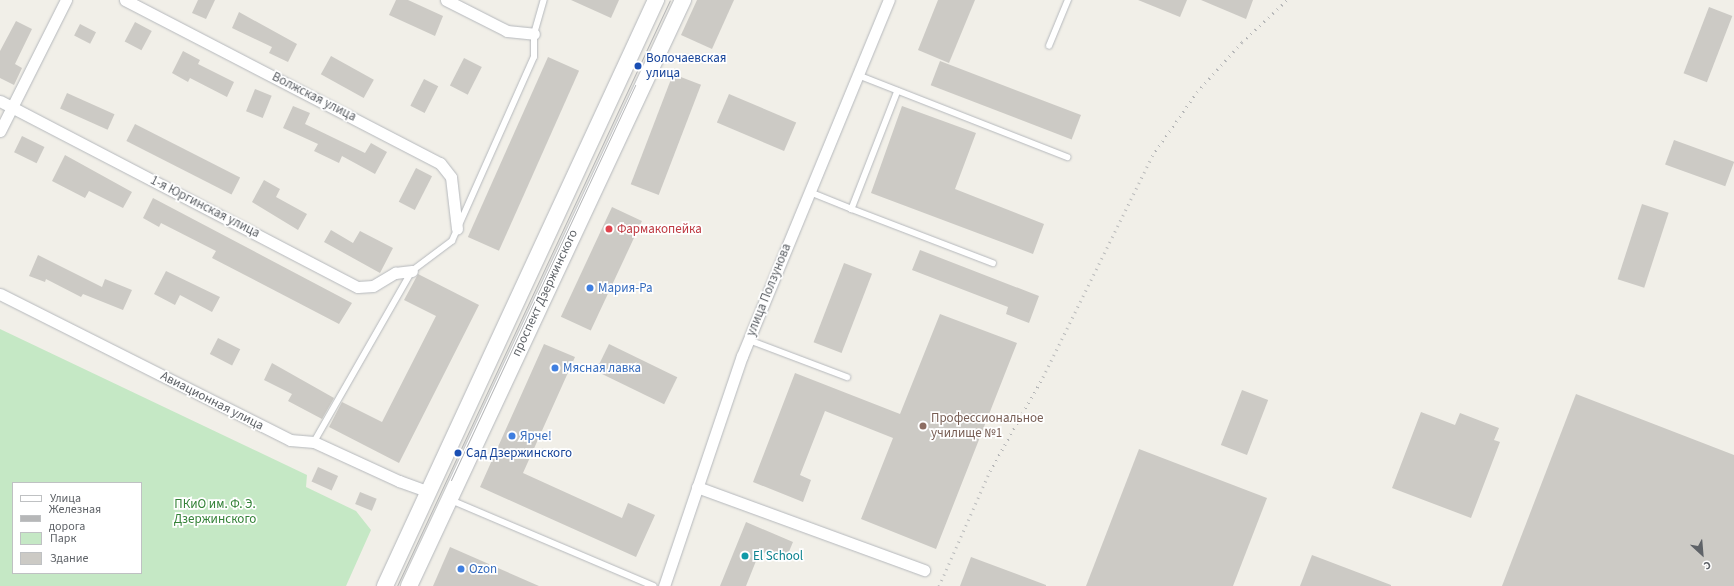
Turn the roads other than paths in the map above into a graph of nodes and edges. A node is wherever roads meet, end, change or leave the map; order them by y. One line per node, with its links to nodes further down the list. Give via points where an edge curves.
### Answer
1 (66, 0): 14 (street)
2 (125, 0): 19 (street, Волжская улица, via 440,163 451,177)
3 (446, 0): 9 (street, via 507,30)
4 (544, 0): 9 (lane)
5 (656, 0): 27 (main road, проспект Дзержинского)
6 (683, 0): 28 (main road, проспект Дзержинского)
7 (889, 0): 11 (street, улица Ползунова)
8 (1068, 0): 10 (lane)
9 (534, 34): 19 (lane, via 534,57)
10 (1049, 46)
11 (858, 75): 12 (lane); 17 (street, улица Ползунова)
12 (898, 91): 16 (lane); 18 (lane)
13 (0, 101): 14 (street, 1-я Юргинская улица)
14 (12, 107): 15 (street); 21 (street, 1-я Юргинская улица, via 358,286 373,286 395,273)
15 (0, 131)
16 (1067, 157)
17 (810, 192): 18 (lane); 23 (street, улица Ползунова)
18 (852, 209): 20 (lane)
19 (457, 229): 21 (lane, via 452,242)
20 (993, 263)
21 (412, 271): 25 (lane)
22 (0, 294): 25 (street, Авиационная улица, via 290,440)
23 (749, 340): 24 (lane); 26 (street, улица Ползунова)
24 (847, 377)
25 (314, 442): 27 (street, Авиационная улица)
26 (697, 487): 29 (street); 33 (street, улица Ползунова)
27 (428, 492): 28 (main road); 30 (main road, проспект Дзержинского)
28 (449, 499): 31 (main road, проспект Дзержинского); 32 (lane)
29 (924, 570)
30 (385, 586)
31 (408, 586)
32 (654, 586)
33 (664, 586)

